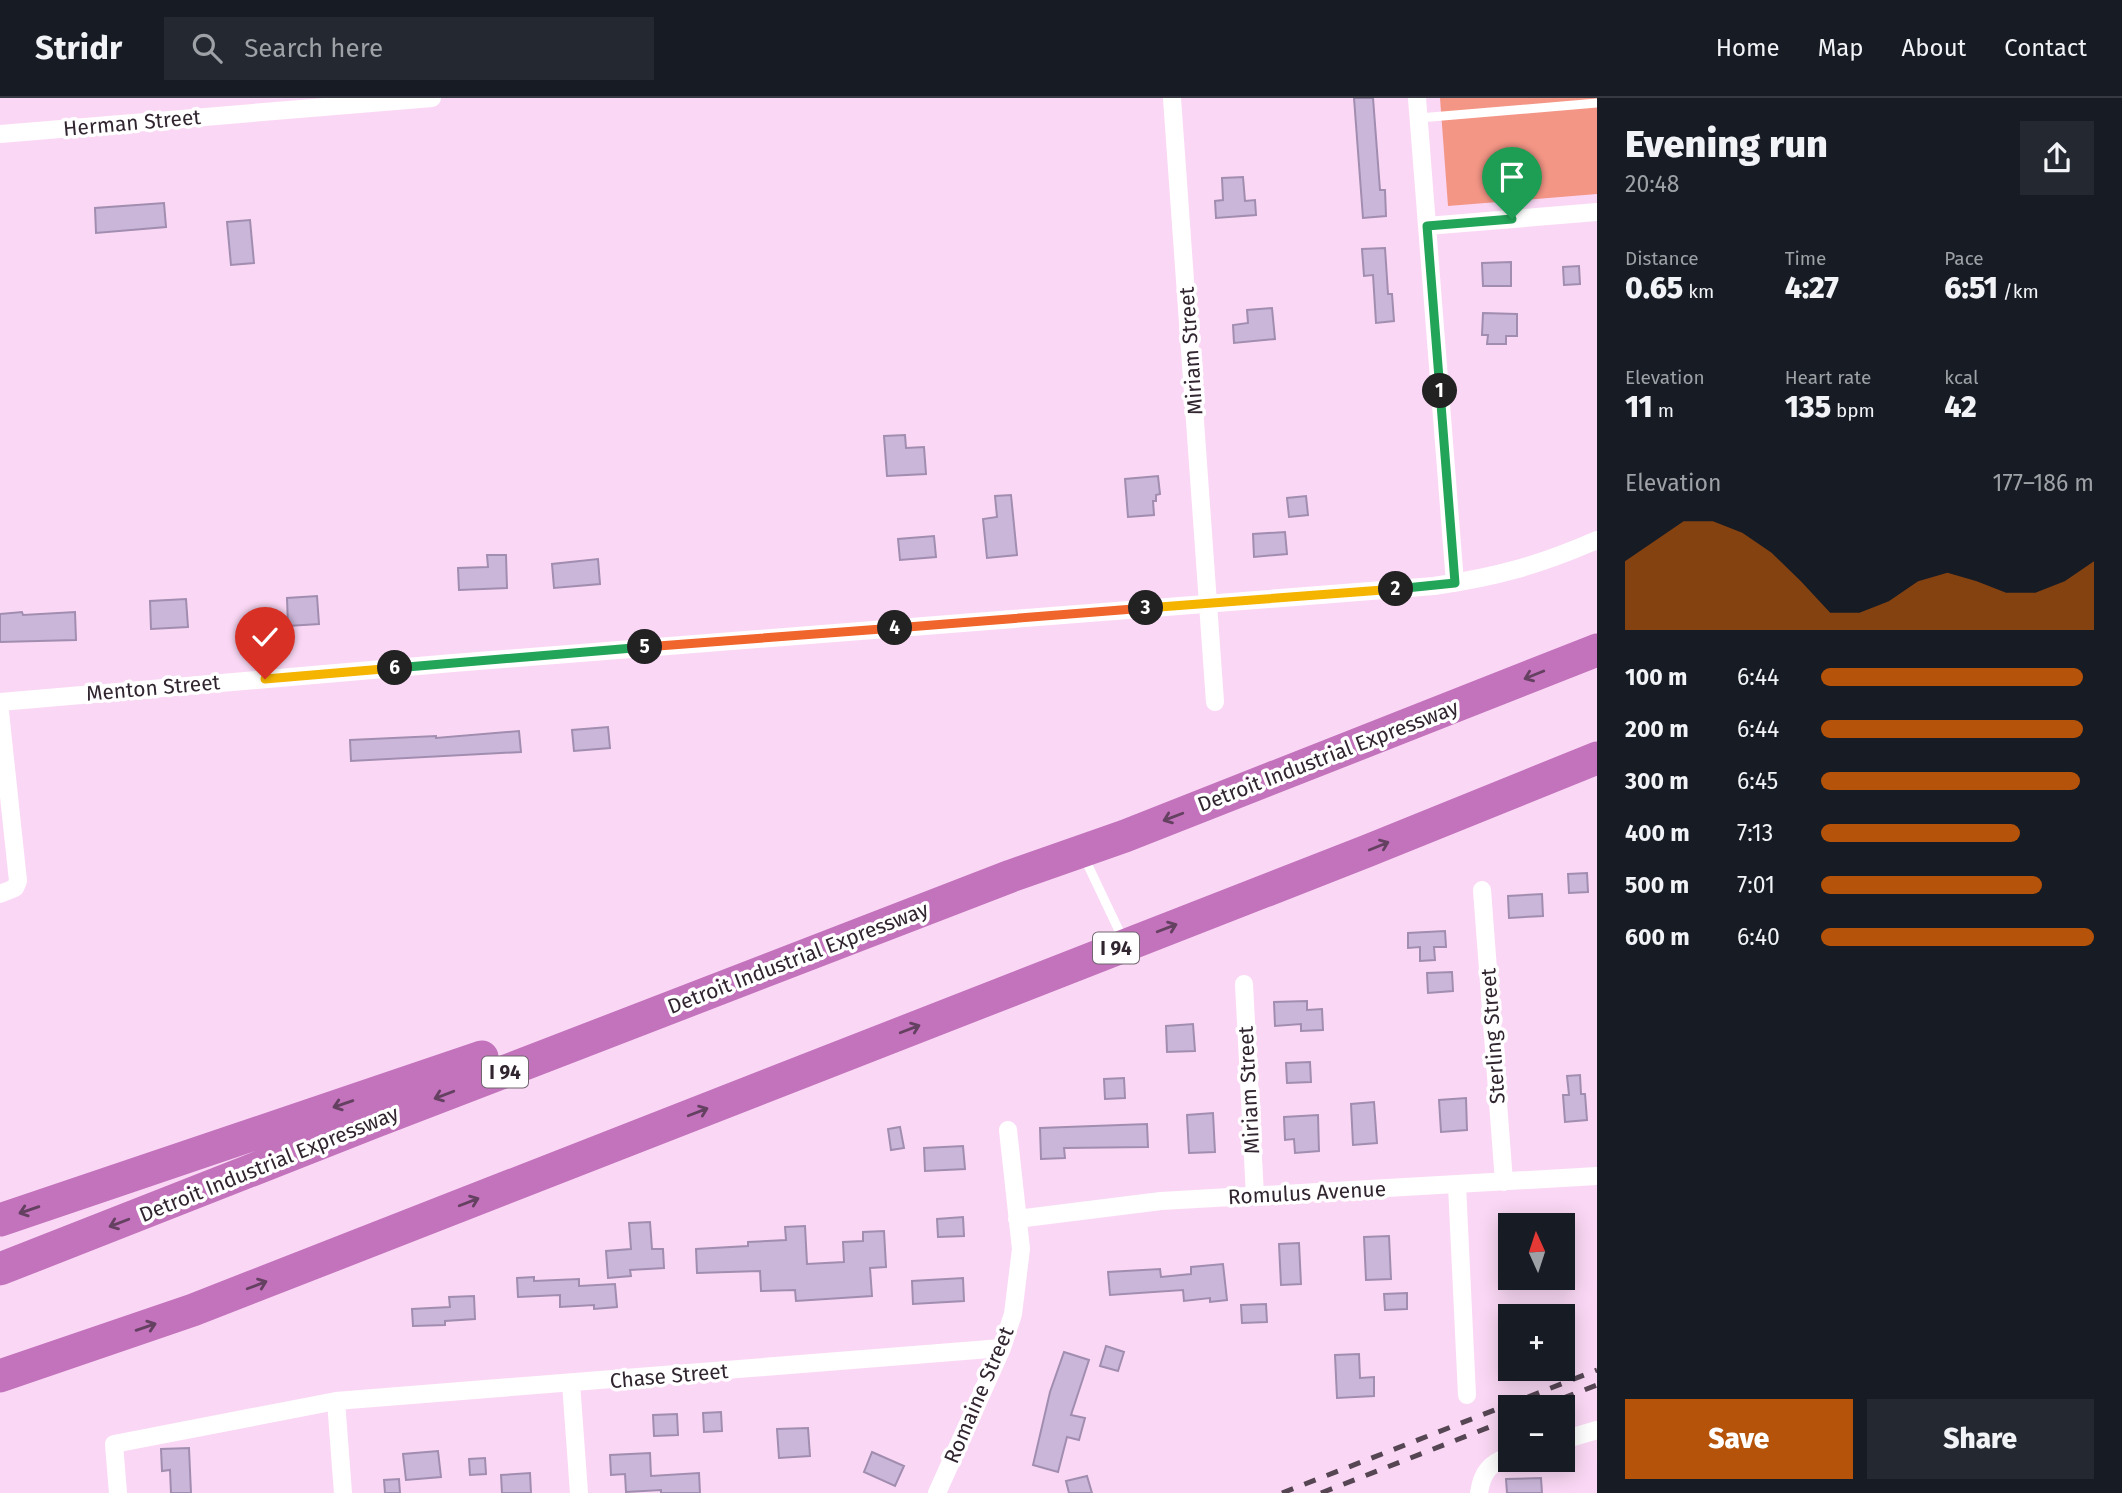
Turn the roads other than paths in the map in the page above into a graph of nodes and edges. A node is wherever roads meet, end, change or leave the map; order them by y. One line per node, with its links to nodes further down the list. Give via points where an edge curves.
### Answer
1 (432, 98): 6 (street, Herman Street)
2 (1172, 98): 11 (street, Miriam Street)
3 (1417, 98): 5 (street)
4 (1597, 103): 5 (lane)
5 (1419, 118): 8 (street)
6 (0, 134)
7 (1597, 212): 8 (street)
8 (1427, 226): 10 (street)
9 (1597, 540): 10 (street, Menton Street, via 1502,575)
10 (1455, 583): 11 (street, Menton Street)
11 (1210, 603): 13 (street, Menton Street); 14 (street, Miriam Street)
12 (1597, 650): 17 (highway, Detroit Industrial Expressway / I 94, one-way to 17)
13 (0, 702)
14 (1215, 702)
15 (0, 712): 20 (street, via 18,881 15,888)
16 (1597, 758): 21 (highway, I 94, one-way to 16)
17 (1082, 852): 18 (highway, Detroit Industrial Expressway / I 94); 21 (lane)
18 (1011, 876): 29 (highway, one-way to 29); 30 (highway, Detroit Industrial Expressway / I 94, one-way to 30)
19 (1482, 890): 25 (street, Sterling Street)
20 (0, 894)
21 (1126, 945): 31 (highway, I 94, one-way to 21)
22 (1244, 984): 27 (street, Miriam Street)
23 (1007, 1130): 28 (street, Romaine Street)
24 (1597, 1176): 25 (street, Romulus Avenue)
25 (1504, 1182): 26 (street, Romulus Avenue)
26 (1457, 1185): 27 (street, Romulus Avenue); 36 (street)
27 (1255, 1196): 28 (street, Romulus Avenue, via 1114,1206)
28 (1017, 1219): 32 (street, Romaine Street, via 1020,1276)
29 (0, 1220)
30 (0, 1269)
31 (99, 1343): 33 (highway, I 94); 35 (highway)
32 (1002, 1348): 34 (street, Chase Street); 44 (street, Romaine Street)
33 (0, 1376)
34 (571, 1384): 37 (street, Chase Street); 43 (street)
35 (0, 1392)
36 (1467, 1395)
37 (336, 1401): 41 (street, Chase Street, via 114,1444); 42 (street)
38 (1597, 1430): 39 (street)
39 (1575, 1436)
40 (1498, 1462): 45 (street, via 1488,1467)
41 (118, 1493)
42 (343, 1493)
43 (579, 1493)
44 (937, 1493)
45 (1479, 1493)

